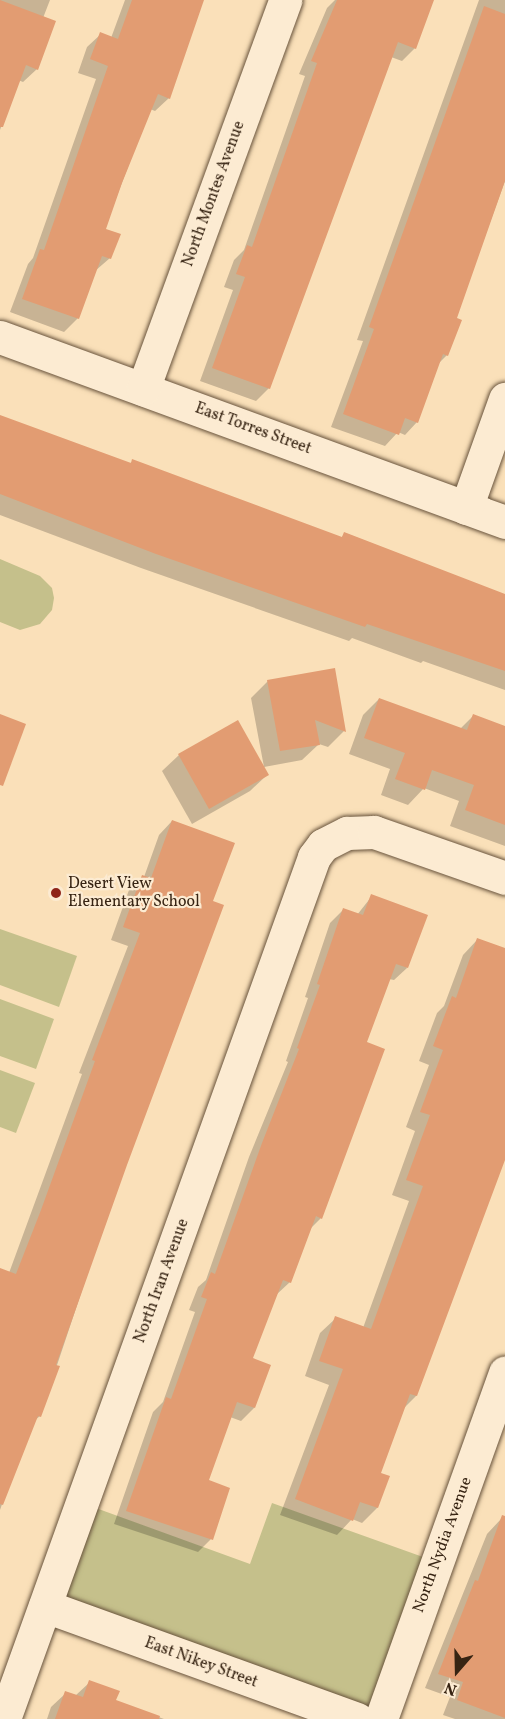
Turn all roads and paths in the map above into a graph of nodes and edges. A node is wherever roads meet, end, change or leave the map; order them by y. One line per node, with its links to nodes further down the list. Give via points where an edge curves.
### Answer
1 (285, 0): 3 (street, North Montes Avenue)
2 (0, 337): 3 (street, East Torres Street)
3 (143, 388): 5 (street, East Torres Street)
4 (505, 399): 5 (street)
5 (466, 508): 6 (street, East Torres Street)
6 (505, 522)
7 (505, 878): 9 (street, North Iran Avenue, via 374,832 347,833 323,844 314,857)
8 (505, 1372): 12 (street, North Nydia Avenue)
9 (45, 1606): 10 (street, North Iran Avenue); 11 (street, East Nikey Street)
10 (4, 1719)
11 (357, 1719)
12 (381, 1719)

